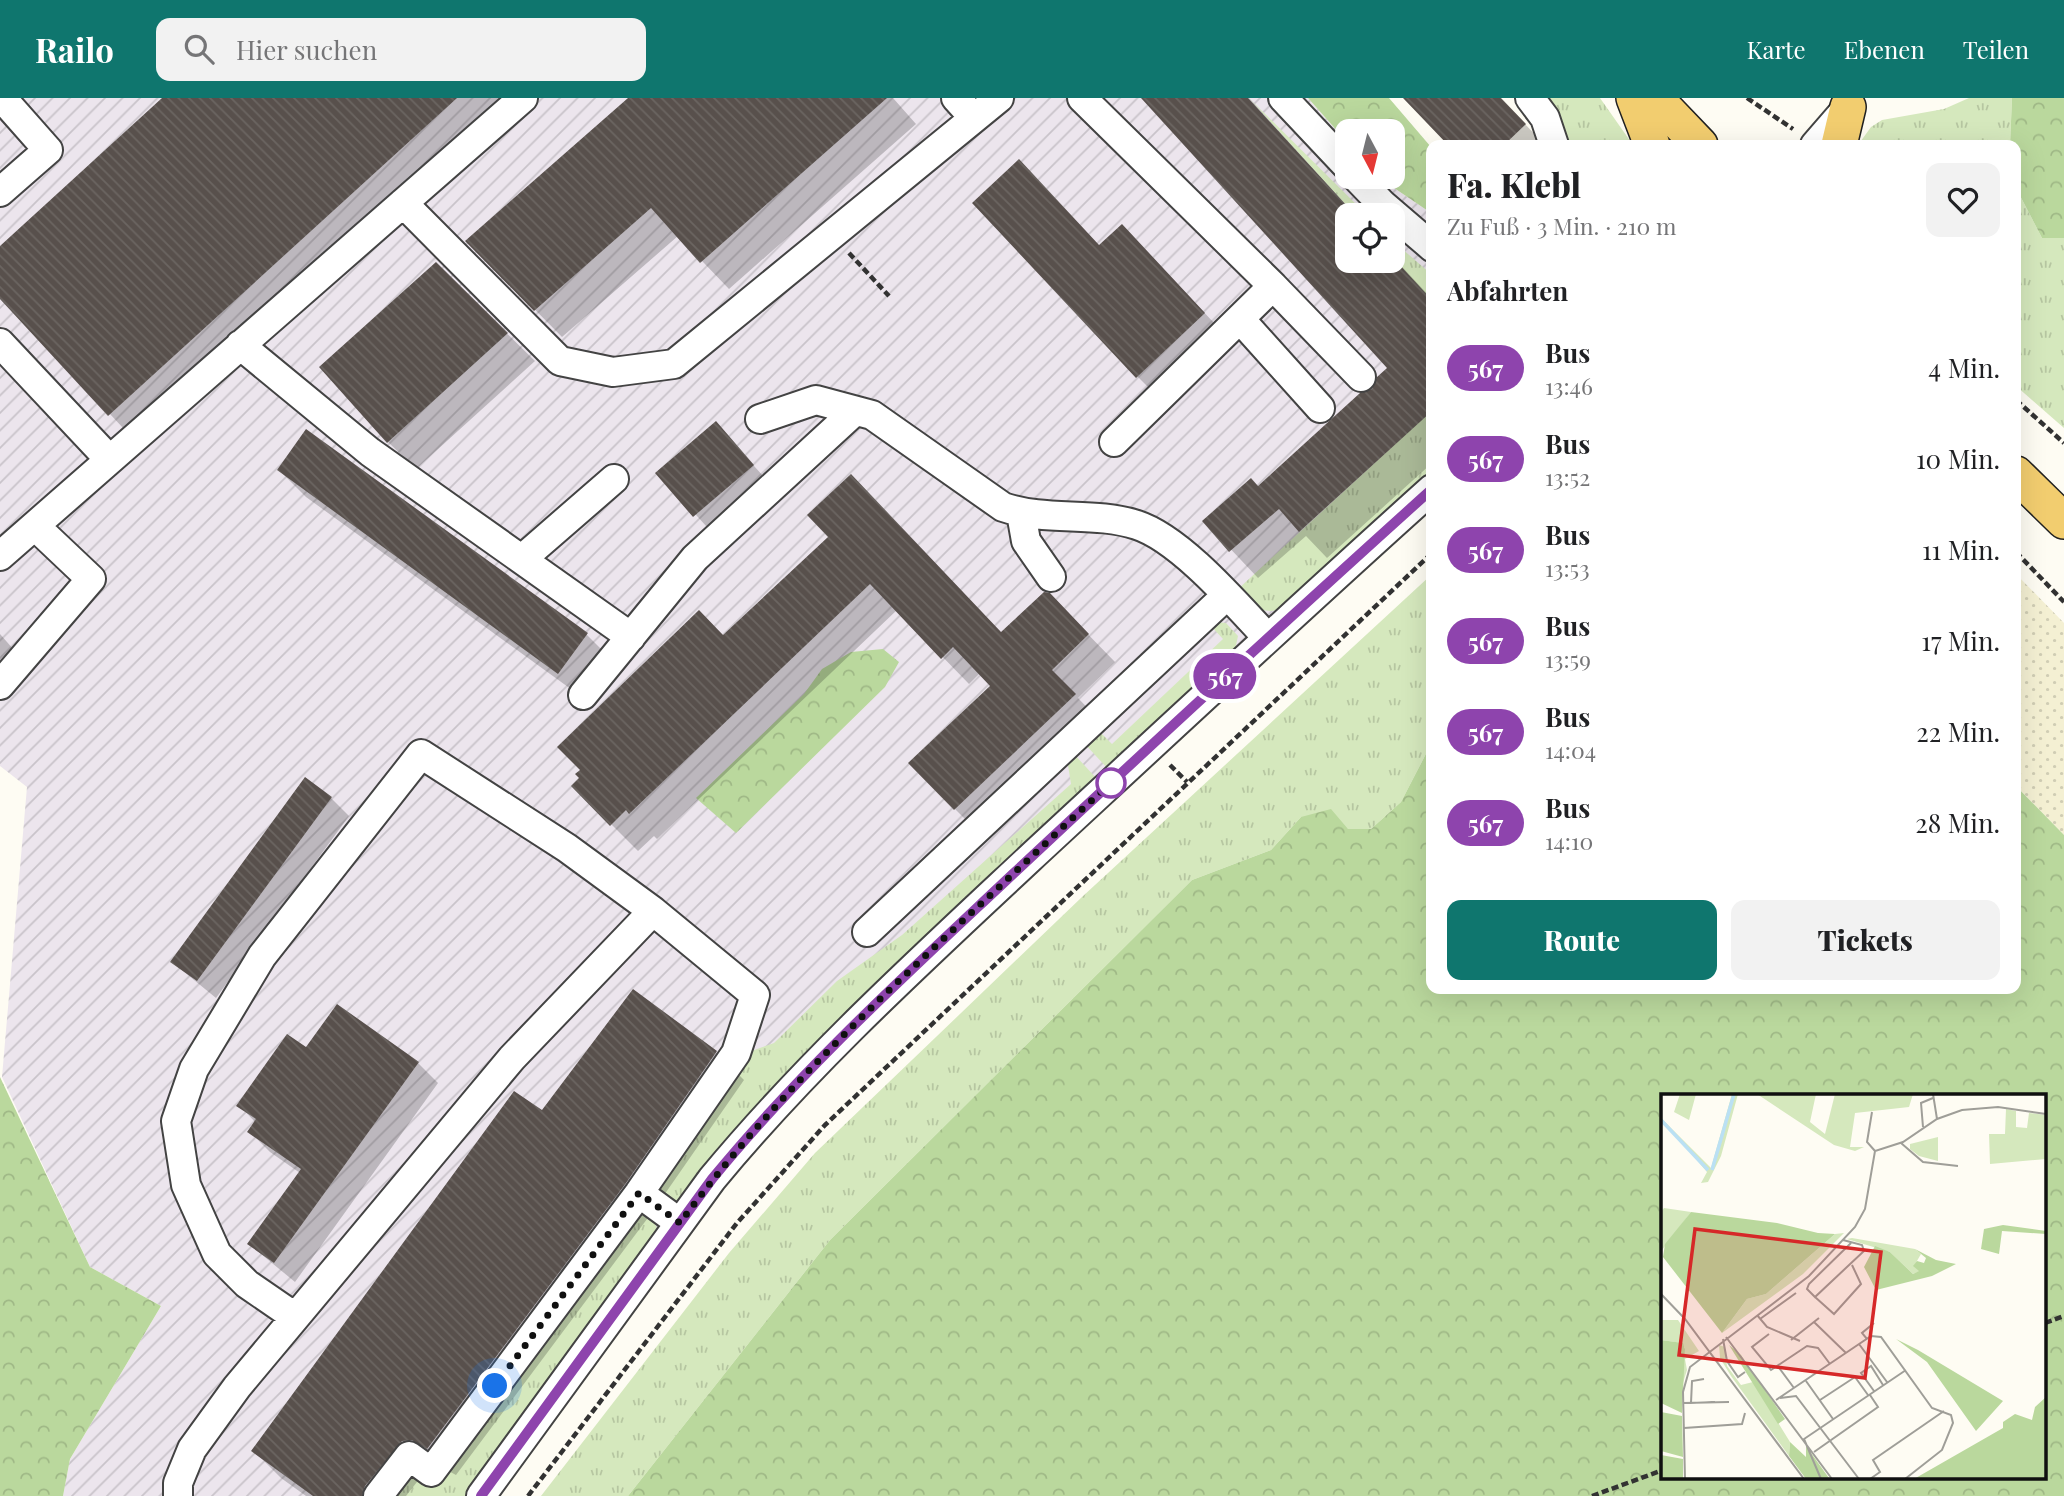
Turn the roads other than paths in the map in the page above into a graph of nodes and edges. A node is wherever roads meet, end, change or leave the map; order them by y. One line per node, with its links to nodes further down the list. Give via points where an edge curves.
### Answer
1 (2, 98): 18 (street, via 48,150)
2 (523, 98): 19 (street)
3 (999, 98): 10 (street)
4 (1082, 98): 21 (street)
5 (1283, 98): 16 (street)
6 (1530, 98): 12 (street)
7 (1634, 98): 13 (main road)
8 (1655, 98): 14 (main road)
9 (1851, 103): 11 (street); 15 (main road)
10 (965, 108): 19 (street, via 832,234 674,364 613,372 560,361)
11 (1805, 138)
12 (1553, 140)
13 (1650, 140)
14 (1695, 140)
15 (1840, 140)
16 (1335, 153)
17 (1368, 189): 20 (street)
18 (0, 192)
19 (403, 203): 24 (street)
20 (1426, 242)
21 (1273, 286): 22 (street); 25 (street)
22 (1240, 319): 26 (street); 29 (street)
23 (0, 344): 30 (street)
24 (240, 345): 30 (street); 38 (street, via 370,452)
25 (1361, 377)
26 (1320, 408)
27 (855, 411): 28 (street, via 816,400); 34 (street, via 872,415 975,490); 42 (street, via 695,558)
28 (760, 418)
29 (1114, 442)
30 (110, 459): 36 (street)
31 (614, 479): 38 (street)
32 (2021, 479): 35 (main road)
33 (1426, 494): 41 (street)
34 (1021, 513): 39 (street, via 1026,541); 40 (street, via 1137,525 1191,561)
35 (2064, 521)
36 (35, 526): 37 (street); 43 (street, via 91,579)
37 (0, 556)
38 (522, 559): 42 (street)
39 (1051, 577)
40 (1227, 595): 41 (street); 46 (street)
41 (1267, 636): 48 (street, via 907,973 747,1137)
42 (631, 637): 44 (street)
43 (0, 685)
44 (583, 695)
45 (653, 911): 47 (street, via 755,995 736,1053); 49 (street, via 512,1058); 49 (street, via 567,848 421,754 262,956 194,1069 176,1121 186,1185 217,1254 247,1284)
46 (867, 932)
47 (639, 1193): 48 (street); 51 (street, via 431,1472 409,1456)
48 (680, 1223): 52 (street)
49 (295, 1317): 50 (street, via 192,1449 178,1483)
50 (178, 1496)
51 (378, 1496)
52 (481, 1496)

